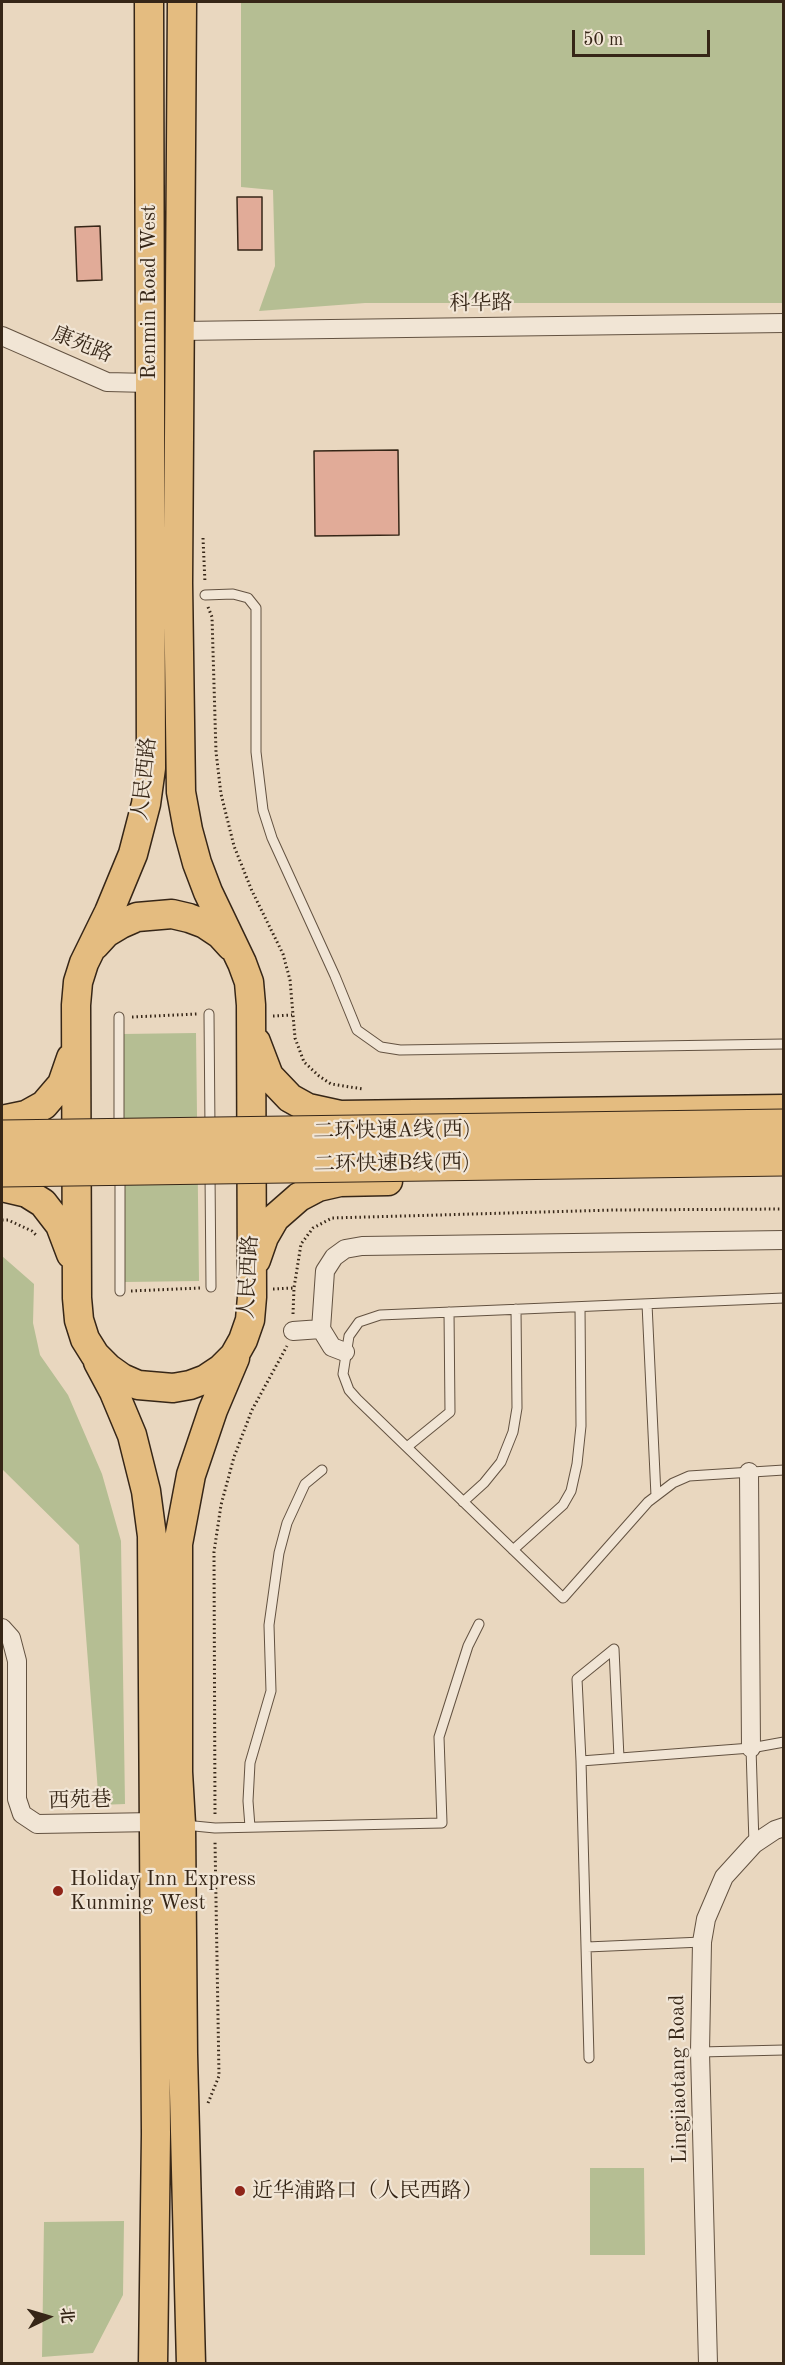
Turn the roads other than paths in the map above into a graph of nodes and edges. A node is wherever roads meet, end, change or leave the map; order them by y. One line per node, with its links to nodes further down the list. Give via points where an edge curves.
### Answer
1 (149, 2): 6 (main road, Renmin Road West)
2 (182, 2): 4 (main road, Renmin Road West)
3 (783, 323): 4 (street, 科华路)
4 (180, 331): 9 (main road, 人民西路, via 181,792 197,863)
5 (2, 336): 6 (street, 康苑路, via 107,382)
6 (149, 383): 8 (main road, 人民西路, via 149,786 130,862)
7 (205, 595): 14 (lane, via 233,594 248,598 256,608 256,753 262,810 357,1030 381,1047 400,1050)
8 (84, 963): 9 (main road, 人民西路, via 106,933 121,924 137,917 172,914 220,934); 10 (main road, 人民西路)
9 (242, 963): 11 (main road, 人民西路)
10 (76, 1005): 17 (main road, via 72,1054 56,1092 35,1111); 33 (main road, 人民西路)
11 (257, 1011): 16 (main road, via 253,1032 264,1067 282,1091 308,1108 340,1115); 32 (main road, 人民西路)
12 (209, 1014): 20 (lane)
13 (119, 1017): 21 (lane)
14 (783, 1044)
15 (783, 1109): 16 (main road)
16 (491, 1113): 27 (main road, via 466,1127 460,1150 471,1172)
17 (2, 1120)
18 (783, 1126): 19 (highway, 二环快速A线(西), bridge)
19 (2, 1137)
20 (210, 1145)
21 (120, 1148)
22 (210, 1156): 30 (lane)
23 (783, 1159): 25 (highway, 二环快速B线(西), bridge)
24 (120, 1160): 31 (lane)
25 (2, 1170)
26 (783, 1175): 27 (main road)
27 (491, 1179): 32 (main road, via 353,1181 308,1192 282,1210 264,1237 255,1265)
28 (2, 1187): 33 (main road, via 27,1193 55,1217 71,1254)
29 (783, 1240): 39 (street, via 345,1249 325,1271)
30 (211, 1287)
31 (120, 1291)
32 (260, 1293): 42 (main road, 人民西路)
33 (77, 1298): 41 (main road, 人民西路)
34 (783, 1298): 35 (lane)
35 (647, 1304): 36 (lane); 48 (lane)
36 (580, 1306): 37 (lane); 50 (lane, via 581,1426 571,1491 563,1505)
37 (516, 1309): 38 (lane); 49 (lane, via 517,1408 513,1432 501,1462)
38 (449, 1312): 43 (lane, via 380,1315 359,1322 349,1336); 44 (lane, via 450,1412)
39 (321, 1329): 40 (street); 43 (street, via 332,1347)
40 (293, 1330)
41 (85, 1339): 42 (main road, 人民西路, via 95,1355 122,1378 164,1388 190,1385 221,1369); 57 (main road, via 126,1419 147,1491)
42 (243, 1340): 57 (main road, via 201,1442 180,1527 178,1748)
43 (345, 1352): 44 (lane, via 343,1374 349,1390)
44 (407, 1447): 49 (lane)
45 (322, 1470): 58 (lane, via 305,1484 287,1523 279,1553 269,1624 271,1691 250,1763)
46 (783, 1470): 47 (lane)
47 (749, 1472): 48 (lane, via 689,1476); 54 (street)
48 (656, 1496): 50 (lane, via 563,1598)
49 (463, 1502): 50 (lane)
50 (513, 1550)
51 (479, 1624): 58 (lane, via 468,1646 439,1737 442,1823)
52 (2, 1628): 57 (street, 西苑巷, via 18,1661 17,1799 22,1814 37,1824)
53 (783, 1742): 54 (lane)
54 (751, 1748): 55 (lane); 60 (lane)
55 (619, 1758): 56 (lane); 56 (lane, via 614,1649 577,1679)
56 (581, 1761): 62 (lane)
57 (168, 1823): 58 (lane); 66 (main road); 67 (main road, via 183,2054)
58 (250, 1827)
59 (783, 1827): 60 (street, Lingjiaotang Road)
60 (754, 1844): 61 (street, Lingjiaotang Road, via 724,1877 706,1919)
61 (702, 1942): 62 (lane); 64 (street, Lingjiaotang Road)
62 (587, 1947): 65 (lane)
63 (783, 2050): 64 (lane)
64 (700, 2052): 68 (street, Lingjiaotang Road)
65 (589, 2058)
66 (153, 2364)
67 (191, 2364)
68 (708, 2364)

